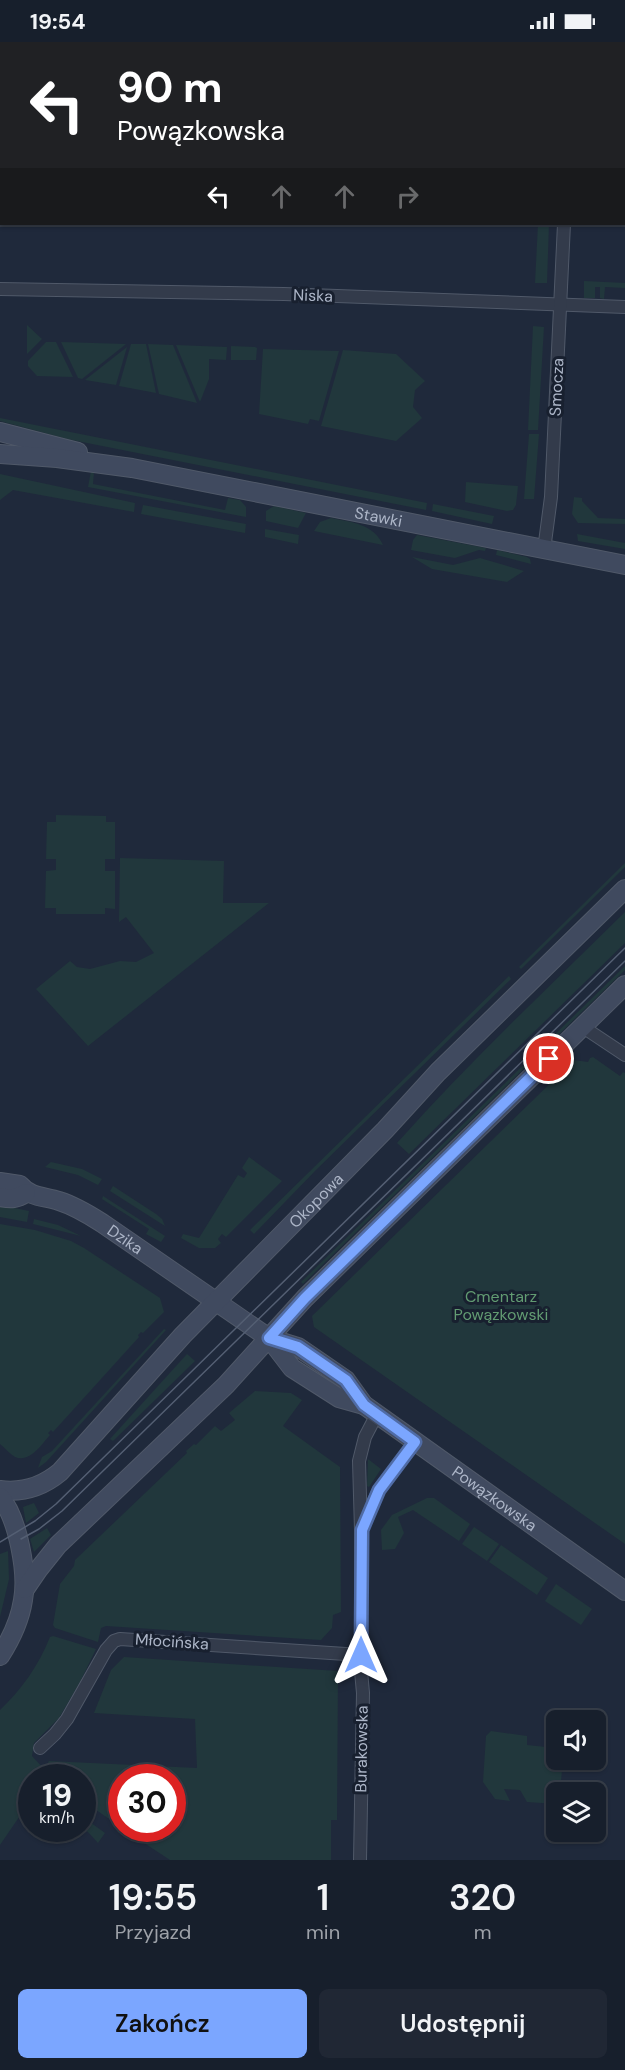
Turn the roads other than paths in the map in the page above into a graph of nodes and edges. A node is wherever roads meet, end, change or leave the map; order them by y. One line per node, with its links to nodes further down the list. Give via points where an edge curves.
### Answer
1 (564, 225): 3 (street, Smocza)
2 (0, 289): 3 (street, Niska, via 284,294)
3 (561, 305): 4 (street, Niska); 8 (street, Smocza, via 551,497)
4 (625, 307)
5 (0, 432): 7 (main road, Stawki)
6 (0, 454): 7 (main road, Stawki)
7 (132, 468): 8 (main road, Stawki)
8 (544, 549): 9 (main road, Stawki)
9 (625, 565)
10 (625, 889): 17 (main road, Okopowa, via 438,1072)
11 (625, 985): 12 (main road)
12 (583, 1026): 13 (street); 18 (main road, via 305,1298)
13 (625, 1055)
14 (0, 1182): 15 (main road, Dzika, via 20,1185)
15 (26, 1193): 16 (main road, Dzika, via 19,1198); 17 (main road, Dzika, via 79,1209)
16 (0, 1197)
17 (217, 1301): 18 (main road, Powązkowska); 21 (main road, Okopowa, via 60,1472 32,1488)
18 (269, 1338): 19 (main road, Powązkowska, via 298,1347 346,1380); 24 (main road, via 226,1385 58,1545)
19 (371, 1410): 20 (main road, Powązkowska); 23 (street, Burakowska, via 360,1454)
20 (415, 1442): 23 (street, Burakowska, via 379,1490); 25 (main road, Powązkowska)
21 (0, 1490)
22 (0, 1497): 24 (main road, via 14,1520)
23 (362, 1530): 26 (street, Burakowska)
24 (25, 1589): 27 (main road, via 15,1628)
25 (625, 1591)
26 (361, 1655): 28 (street, Młocińska, via 120,1639 106,1650 61,1727); 29 (street, Burakowska)
27 (0, 1656)
28 (40, 1748)
29 (360, 1860)

